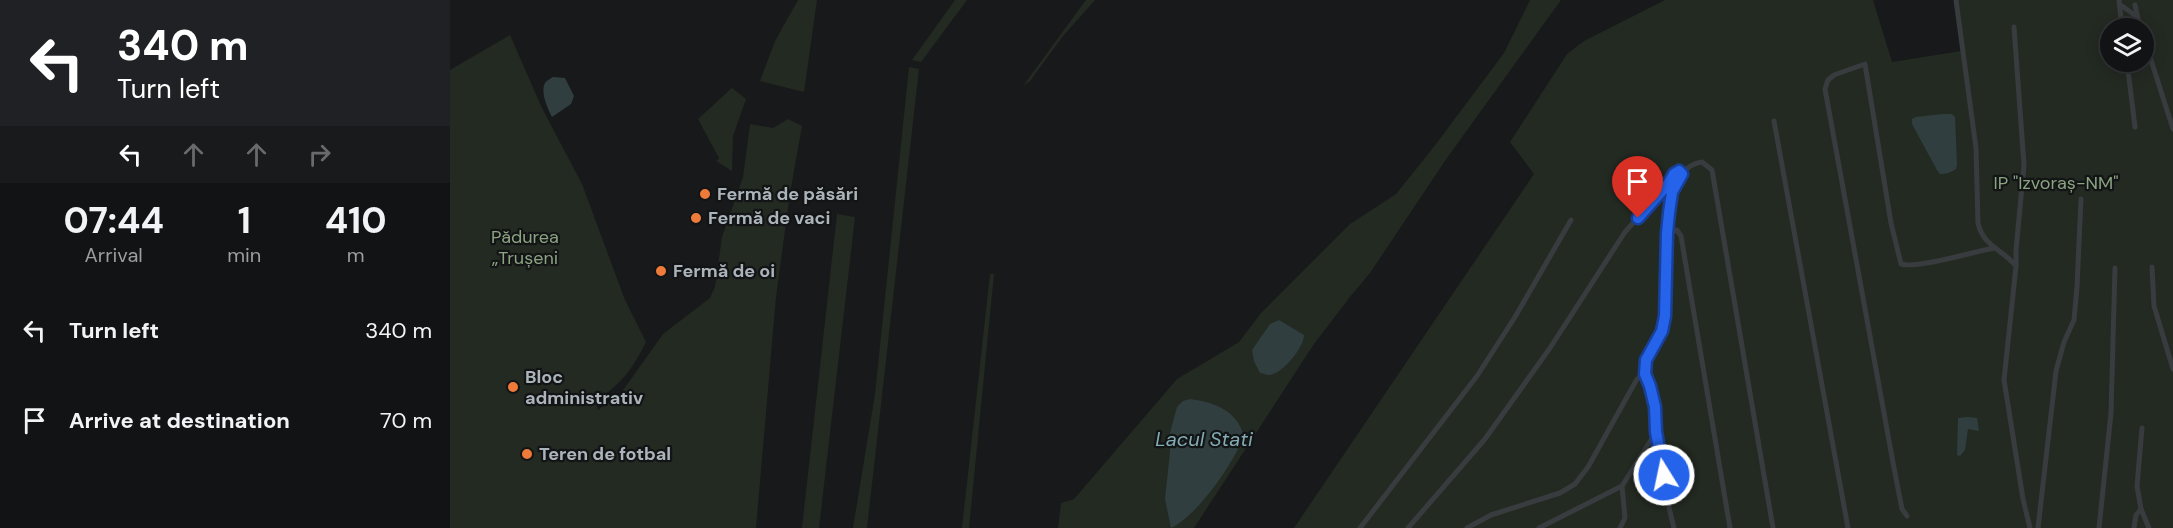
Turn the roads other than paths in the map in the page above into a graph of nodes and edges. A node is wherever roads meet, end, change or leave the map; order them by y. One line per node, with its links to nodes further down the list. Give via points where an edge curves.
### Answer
1 (1956, 0): 15 (street, via 1976,148 1978,223 1983,239)
2 (2120, 4): 4 (street)
3 (2135, 5): 4 (street)
4 (2136, 16)
5 (2014, 27): 16 (street, via 2024,165)
6 (2154, 69): 10 (street)
7 (2128, 72): 9 (street)
8 (1774, 121): 34 (street)
9 (2135, 127)
10 (2173, 129)
11 (1682, 174): 14 (street, via 1672,192); 27 (street, via 1676,171 1625,232 1485,440); 33 (street, via 1694,163 1702,162 1712,170)
12 (2080, 199): 36 (street, via 2074,320 2056,371)
13 (1571, 220): 26 (street, via 1477,376)
14 (1667, 233): 20 (street, via 1665,316 1662,331 1646,360); 32 (street, via 1677,230 1681,236)
15 (1995, 248): 16 (street); 25 (street, via 1901,264 1865,64 1828,80 1825,89 1902,508)
16 (2016, 266): 35 (street, via 2004,380)
17 (2152, 267): 19 (street, via 2154,306)
18 (2115, 268): 37 (street, via 2111,412)
19 (2173, 369)
20 (1645, 374): 22 (street, via 1655,407); 28 (street, via 1637,379 1575,484 1560,493 1491,514)
21 (2142, 428): 24 (street, via 2137,486)
22 (1656, 432): 23 (street); 31 (street)
23 (1622, 486): 29 (street); 30 (street, via 1625,518)
24 (2140, 509): 38 (street); 39 (street)
25 (1907, 516)
26 (1360, 528)
27 (1408, 528)
28 (1467, 528)
29 (1539, 528)
30 (1620, 528)
31 (1674, 528)
32 (1730, 528)
33 (1773, 528)
34 (1848, 528)
35 (2030, 528)
36 (2038, 528)
37 (2099, 528)
38 (2134, 528)
39 (2149, 528)

